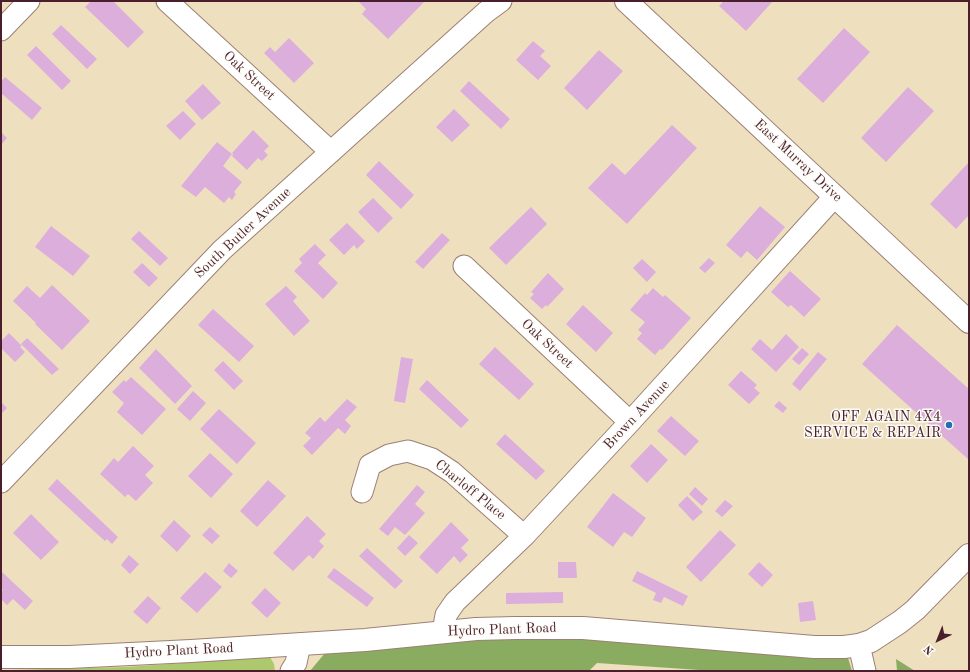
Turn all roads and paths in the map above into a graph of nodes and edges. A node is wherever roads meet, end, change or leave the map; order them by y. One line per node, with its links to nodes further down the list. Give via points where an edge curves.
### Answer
1 (29, 1): 5 (street)
2 (167, 1): 6 (street, Oak Street)
3 (501, 1): 6 (street, South Butler Avenue)
4 (626, 1): 7 (main road, East Murray Drive)
5 (1, 30)
6 (331, 152): 11 (street, South Butler Avenue, via 222,250)
7 (835, 196): 9 (main road, East Murray Drive); 10 (street, Brown Avenue)
8 (464, 266): 10 (street, Oak Street)
9 (969, 322)
10 (630, 422): 13 (street, Brown Avenue)
11 (1, 482)
12 (362, 492): 13 (street, Charloff Place, via 370,465 388,455 408,451 432,459 452,472)
13 (524, 536): 15 (street, Brown Avenue, via 455,602 446,615)
14 (969, 555): 17 (main road, Hydro Plant Road, via 915,610 871,641)
15 (443, 632): 16 (main road, Hydro Plant Road); 17 (main road, Hydro Plant Road, via 476,629 583,628 814,647)
16 (300, 644): 18 (main road, Hydro Plant Road, via 107,655); 19 (street, via 296,663)
17 (859, 645): 20 (street)
18 (1, 657)
19 (291, 671)
20 (865, 671)

